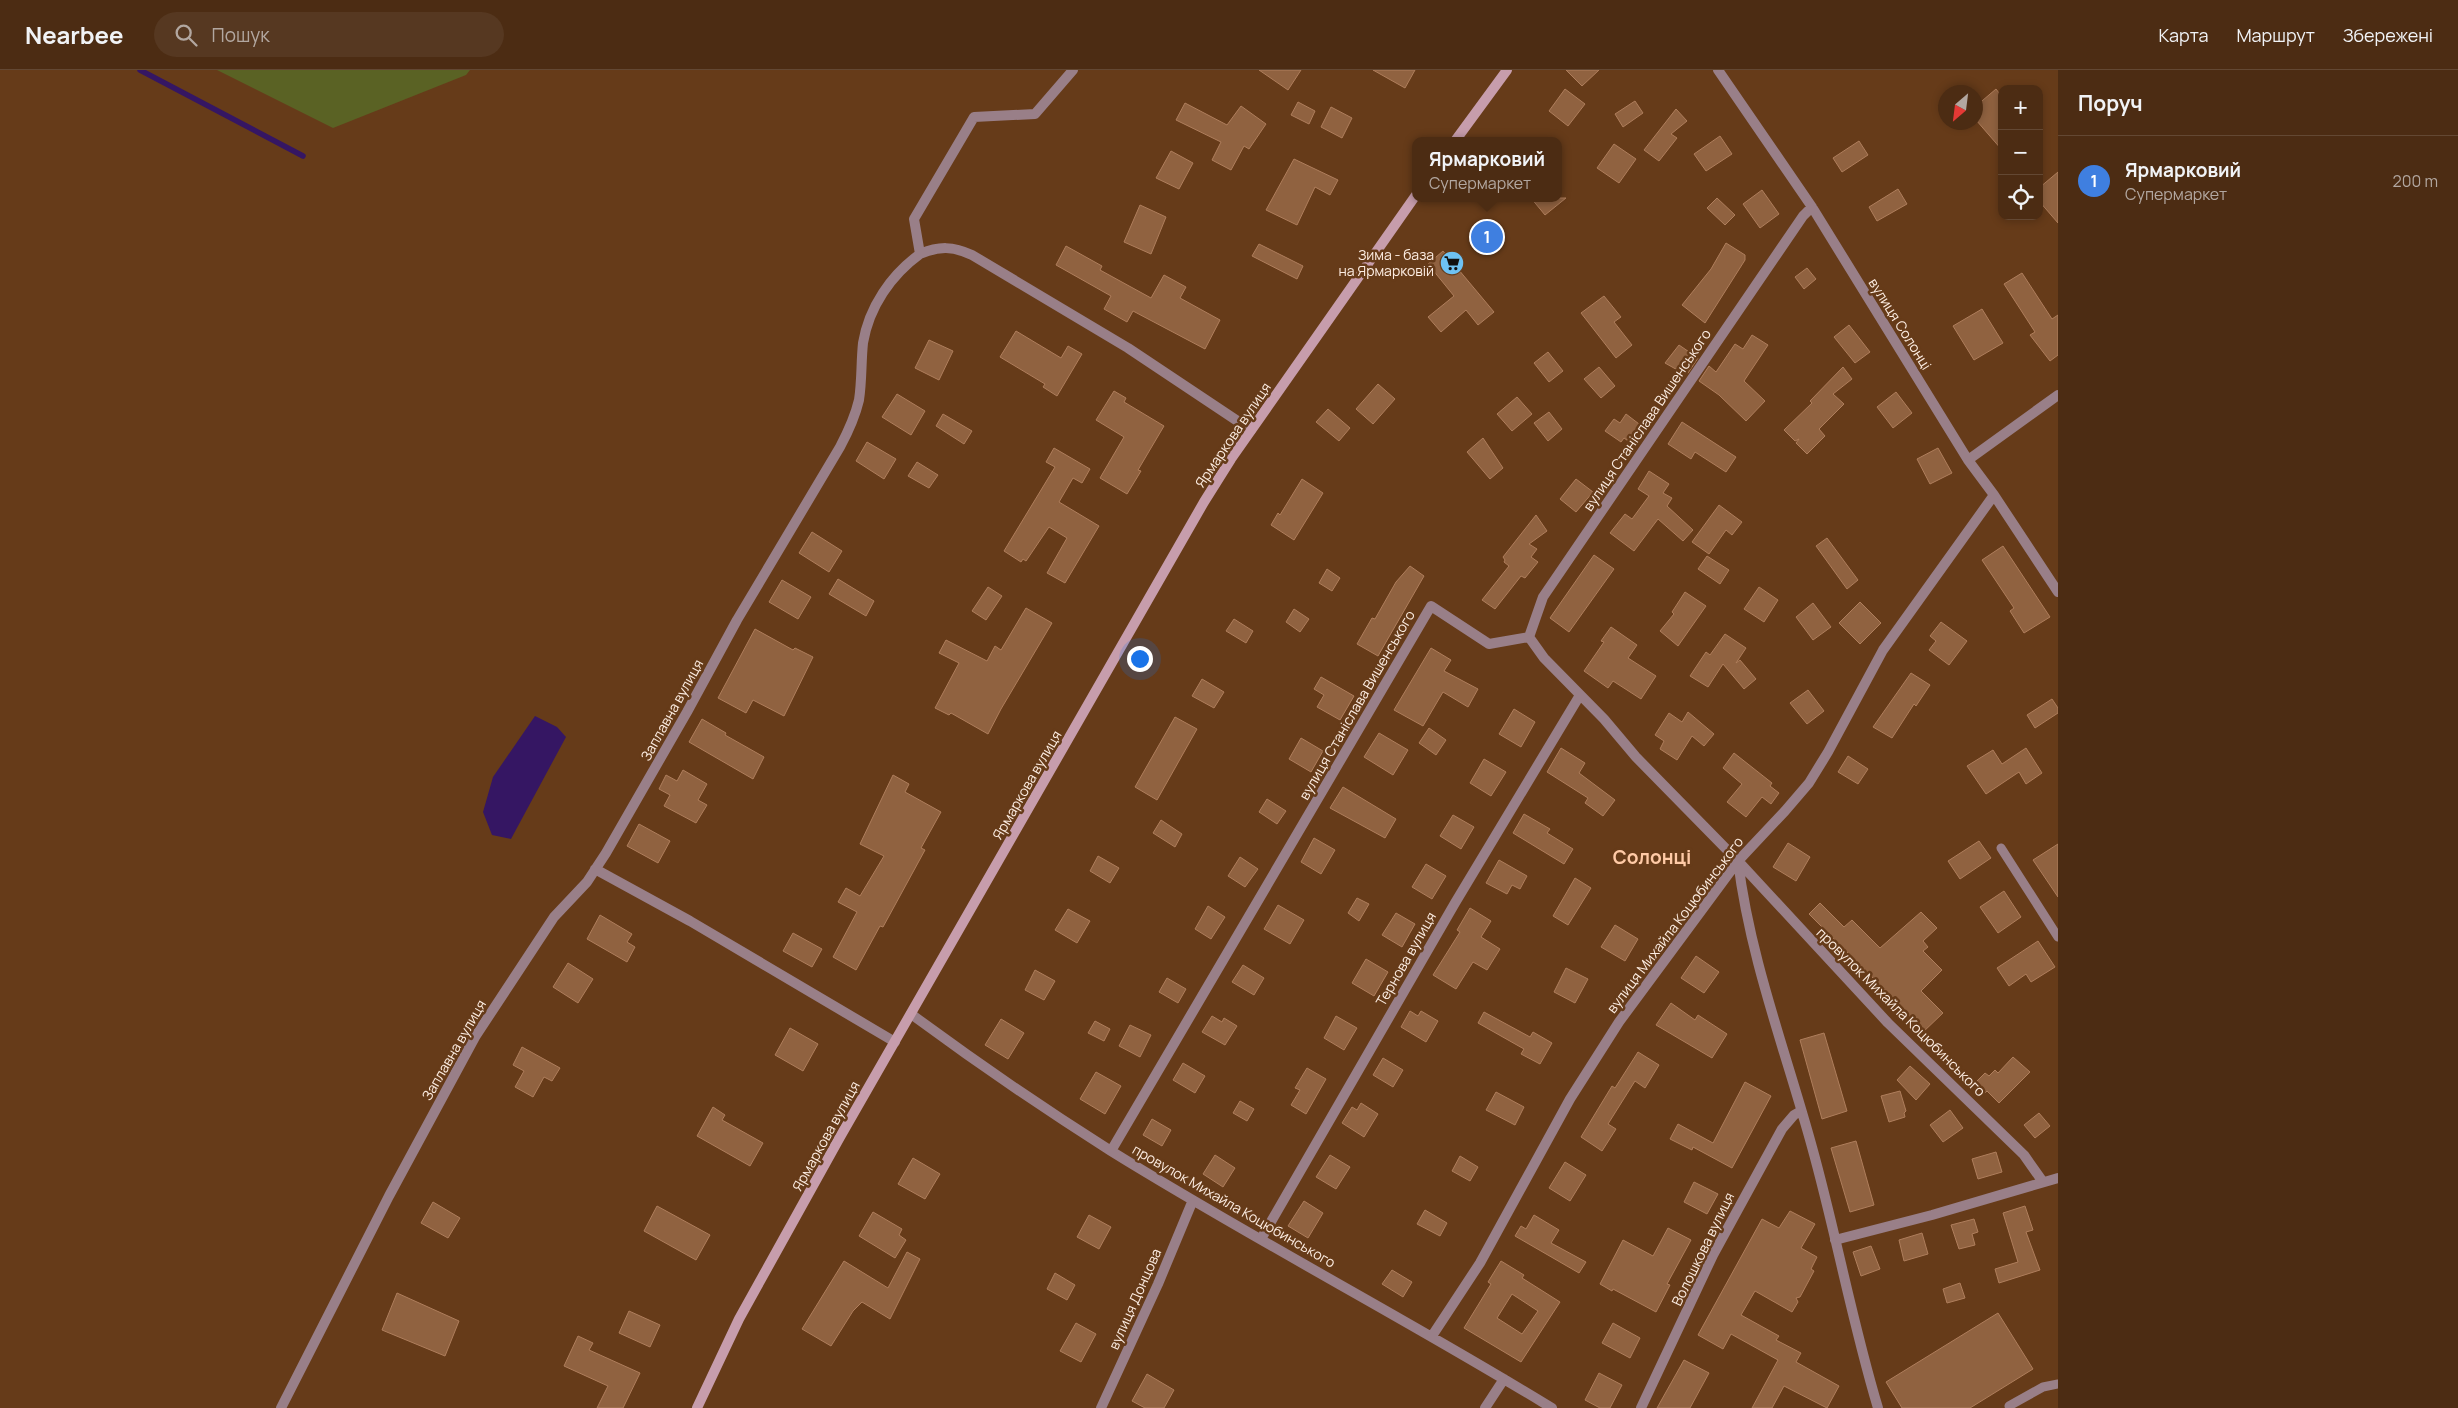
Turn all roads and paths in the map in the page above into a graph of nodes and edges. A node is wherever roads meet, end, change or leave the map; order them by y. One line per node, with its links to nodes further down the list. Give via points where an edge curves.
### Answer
1 (1073, 70): 7 (street, via 1035,114 974,117 914,219)
2 (1507, 70): 4 (main road)
3 (1718, 70): 6 (street, вулиця Солонці)
4 (1459, 137)
5 (1412, 201): 9 (main road, Ярмаркова вулиця)
6 (1812, 207): 10 (street, вулиця Солонці); 13 (street, вулиця Станіслава Вишенського, via 1543,598)
7 (920, 254): 9 (street, via 932,249 950,248 972,255 1149,361); 17 (street, Заплавна вулиця, via 893,279 872,313 864,341 858,401 840,447 737,620)
8 (2058, 395): 10 (street)
9 (1251, 430): 19 (main road, Ярмаркова вулиця, via 1204,502)
10 (1968, 460): 11 (street, вулиця Солонці)
11 (1994, 495): 12 (street, вулиця Солонці); 16 (street, вулиця Михайла Коцюбинського, via 1883,650 1809,783)
12 (2058, 592)
13 (1529, 637): 14 (street, провулок Михайла Коцюбинського, via 1544,658); 22 (street, вулиця Станіслава Вишенського, via 1489,644 1431,606)
14 (1580, 695): 16 (street, провулок Михайла Коцюбинського, via 1636,758); 26 (street, Тернова вулиця, via 1446,918)
15 (2001, 848): 18 (lane)
16 (1738, 860): 21 (street, via 1753,941); 24 (street, провулок Михайла Коцюбинського, via 1888,1023 2024,1155); 28 (street, вулиця Михайла Коцюбинського, via 1619,1022 1570,1099 1484,1255)
17 (596, 869): 20 (street); 32 (street, Заплавна вулиця, via 554,917 475,1037 389,1196)
18 (2058, 936)
19 (911, 1014): 20 (main road, Ярмаркова вулиця); 22 (street, провулок Михайла Коцюбинського)
20 (895, 1042): 33 (main road, Ярмаркова вулиця, via 739,1319)
21 (1801, 1111): 27 (street); 37 (street, Волошкова вулиця, via 1782,1129 1713,1255)
22 (1111, 1151): 25 (street, провулок Михайла Коцюбинського)
23 (2058, 1178): 24 (street)
24 (2043, 1182): 27 (street)
25 (1193, 1200): 26 (street, провулок Михайла Коцюбинського); 34 (street, вулиця Донцова)
26 (1261, 1239): 28 (street, провулок Михайла Коцюбинського)
27 (1835, 1240): 38 (street)
28 (1432, 1336): 29 (street, провулок Михайла Коцюбинського)
29 (1504, 1379): 35 (street); 36 (street, провулок Михайла Коцюбинського)
30 (2058, 1384): 31 (lane, via 2043,1387)
31 (2009, 1406)
32 (282, 1408)
33 (696, 1408)
34 (1101, 1408)
35 (1485, 1408)
36 (1552, 1408)
37 (1641, 1408)
38 (1878, 1408)

